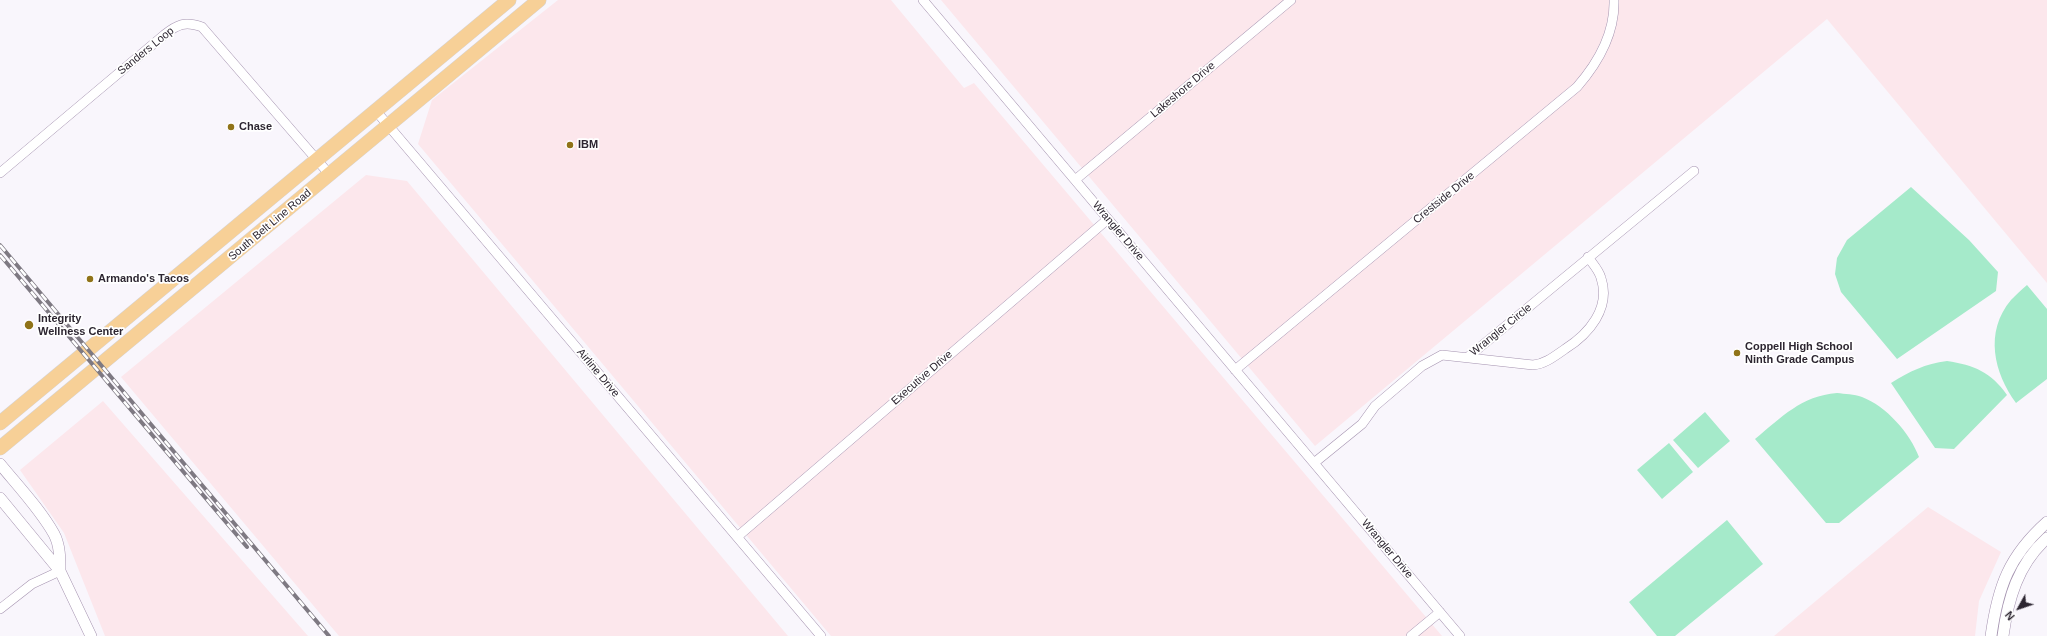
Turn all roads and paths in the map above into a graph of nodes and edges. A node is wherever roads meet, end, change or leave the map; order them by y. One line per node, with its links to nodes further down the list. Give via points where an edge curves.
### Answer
1 (509, 0): 6 (main road, South Belt Line Road)
2 (539, 0): 7 (main road, South Belt Line Road)
3 (923, 0): 12 (street, Wrangler Drive)
4 (1291, 0): 12 (street, Lakeshore Drive)
5 (1614, 0): 18 (street, Crestside Drive, via 1611,30 1603,50 1593,69 1577,87)
6 (376, 110): 7 (street, Airline Drive); 8 (main road, South Belt Line Road)
7 (389, 126): 11 (main road, South Belt Line Road); 25 (street, Airline Drive)
8 (316, 159): 10 (street, Sanders Loop, via 202,27 191,23 182,24 164,35); 11 (street, Sanders Loop); 15 (main road, South Belt Line Road)
9 (1694, 171): 14 (street, Wrangler Circle)
10 (0, 173)
11 (330, 175): 16 (main road, South Belt Line Road)
12 (1075, 180): 13 (street, Wrangler Drive)
13 (1108, 219): 18 (street, Wrangler Drive); 25 (street, Executive Drive)
14 (1588, 257): 17 (street, Wrangler Circle); 17 (street, Wrangler Circle, via 1601,276 1604,291 1601,308 1593,326 1572,345 1541,364)
15 (114, 327): 16 (main road); 19 (main road, South Belt Line Road)
16 (124, 346): 20 (main road, South Belt Line Road)
17 (1468, 357): 21 (street, via 1442,355 1422,366 1375,406 1362,424)
18 (1235, 370): 21 (street, Wrangler Drive)
19 (0, 422)
20 (0, 448)
21 (1314, 463): 29 (street, Wrangler Drive)
22 (0, 464): 27 (street, via 54,534 60,554)
23 (0, 498): 27 (street)
24 (2047, 522): 34 (street, via 2023,546 2008,569 1994,612)
25 (737, 537): 31 (street, Airline Drive)
26 (2047, 538): 35 (street, via 2028,559 2019,575 2006,614)
27 (60, 571): 28 (street, via 32,584); 30 (street)
28 (0, 609)
29 (1440, 612): 32 (street); 33 (street, Wrangler Drive)
30 (91, 636)
31 (821, 636)
32 (1411, 636)
33 (1460, 636)
34 (1991, 636)
35 (2003, 636)

